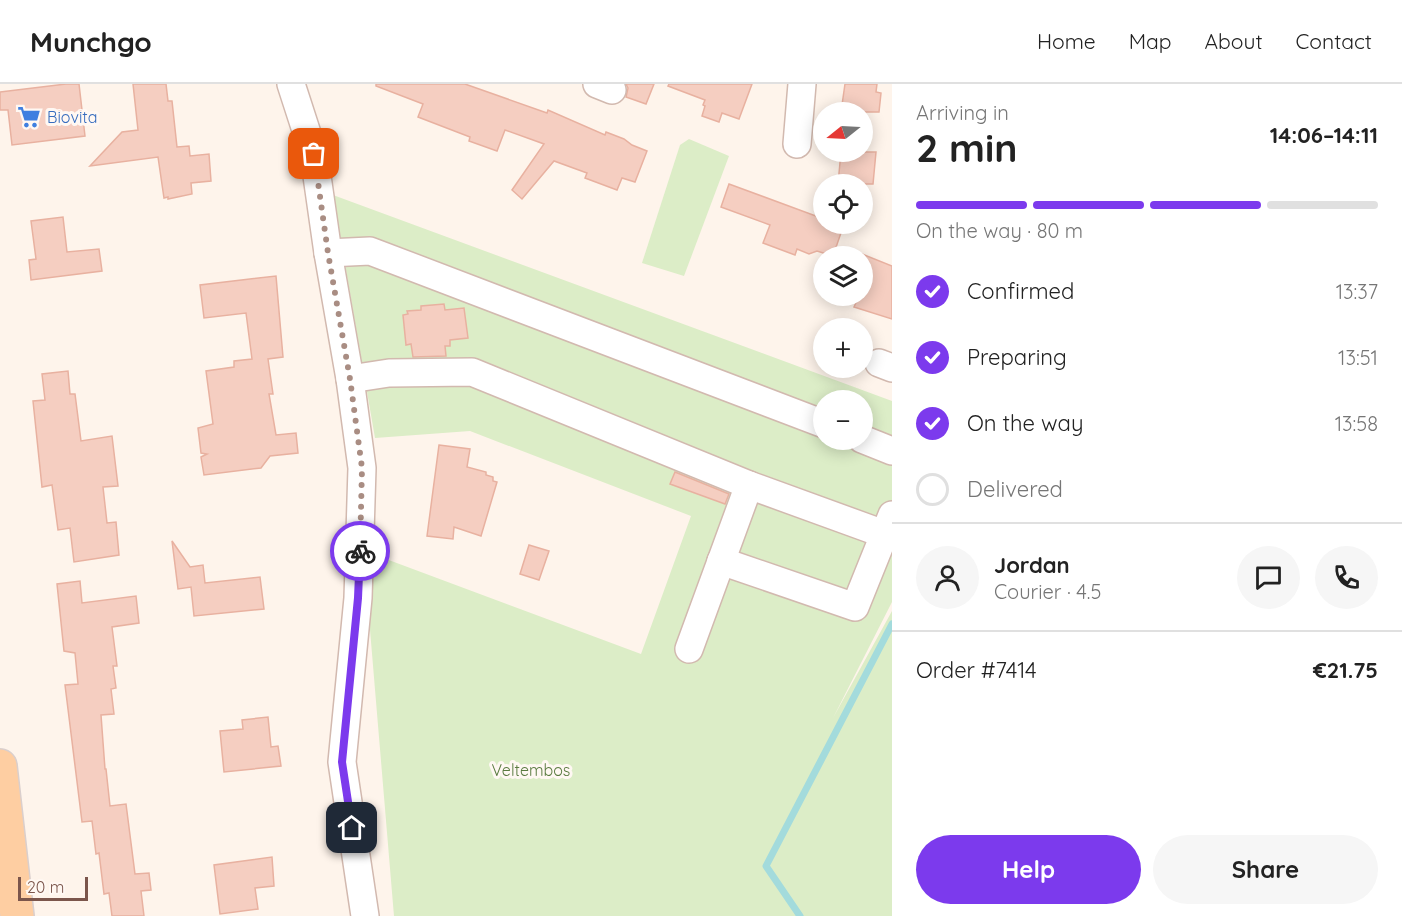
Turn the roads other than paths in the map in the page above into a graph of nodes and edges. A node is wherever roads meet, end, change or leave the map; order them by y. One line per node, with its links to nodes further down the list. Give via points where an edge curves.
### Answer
1 (291, 84): 4 (street, via 314,154)
2 (802, 84): 3 (street)
3 (797, 144)
4 (328, 253): 5 (street); 6 (street, via 370,251)
5 (350, 379): 9 (street, via 389,372 472,372); 15 (street, via 362,468 358,598 342,762)
6 (813, 420)
7 (873, 443): 8 (street)
8 (892, 450)
9 (749, 485): 10 (street); 11 (street)
10 (888, 525): 11 (street, via 855,607)
11 (721, 561): 12 (street)
12 (689, 649)
13 (0, 766): 14 (main road)
14 (17, 916)
15 (365, 916)

